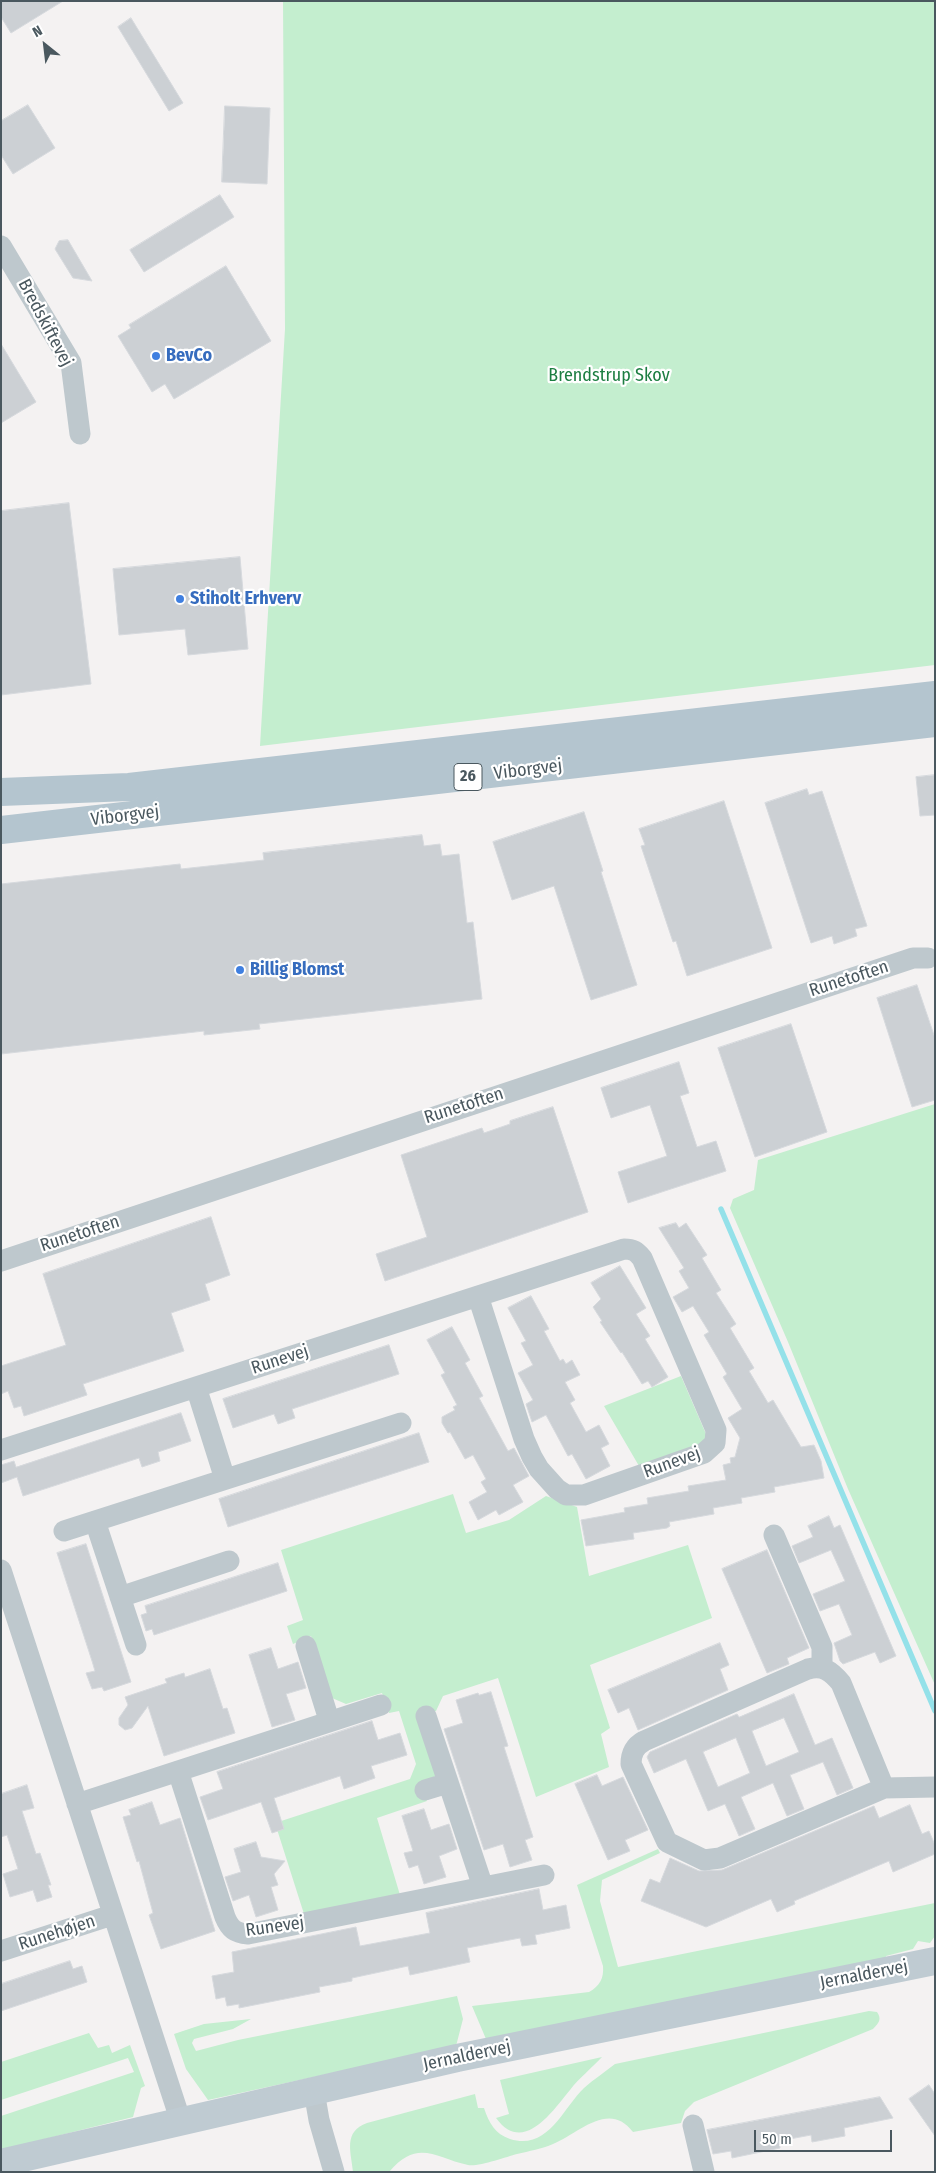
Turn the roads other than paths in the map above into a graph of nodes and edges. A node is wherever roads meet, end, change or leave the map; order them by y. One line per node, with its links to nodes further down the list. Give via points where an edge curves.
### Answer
1 (1, 246): 2 (street, Bredskiftevej, via 71,363)
2 (80, 434)
3 (935, 695): 5 (main road, Viborgvej / 26, via 129,787)
4 (935, 723): 6 (main road, Viborgvej / 26)
5 (1, 792)
6 (1, 830)
7 (928, 958): 8 (street, Runetoften, via 914,958 799,995)
8 (1, 1260)
9 (478, 1296): 9 (street, Runevej, via 624,1249 635,1250 642,1258 716,1430 715,1443 704,1453 584,1495 566,1495 548,1481 528,1448); 10 (street, Runevej)
10 (196, 1386): 12 (street, Runevej); 13 (street)
11 (401, 1423): 13 (street)
12 (1, 1450)
13 (225, 1479): 14 (street)
14 (95, 1521): 15 (street); 19 (street)
15 (64, 1531)
16 (774, 1535): 22 (street, via 822,1647)
17 (229, 1561): 19 (street)
18 (1, 1570): 31 (street)
19 (120, 1597): 20 (street)
20 (136, 1645)
21 (306, 1646): 25 (street)
22 (822, 1668): 29 (street, via 831,1672 840,1683); 29 (street, via 808,1669 638,1745 631,1764 665,1839 699,1858 714,1860)
23 (381, 1704): 25 (street)
24 (426, 1716): 27 (street)
25 (329, 1720): 26 (street)
26 (178, 1771): 31 (street); 33 (street, Runevej, via 224,1917 232,1930 239,1933 248,1934)
27 (448, 1783): 30 (street); 33 (street)
28 (935, 1787): 29 (street)
29 (884, 1788)
30 (425, 1790)
31 (77, 1804): 34 (street)
32 (544, 1875): 33 (street, Runevej)
33 (483, 1888)
34 (112, 1915): 35 (street, Runehøjen); 38 (street)
35 (1, 1952)
36 (935, 1960): 37 (street, Jernaldervej, via 592,2029)
37 (314, 2091): 38 (street, Jernaldervej); 41 (street)
38 (180, 2122): 40 (street, Jernaldervej)
39 (693, 2125): 42 (street)
40 (1, 2162)
41 (334, 2172)
42 (704, 2172)

